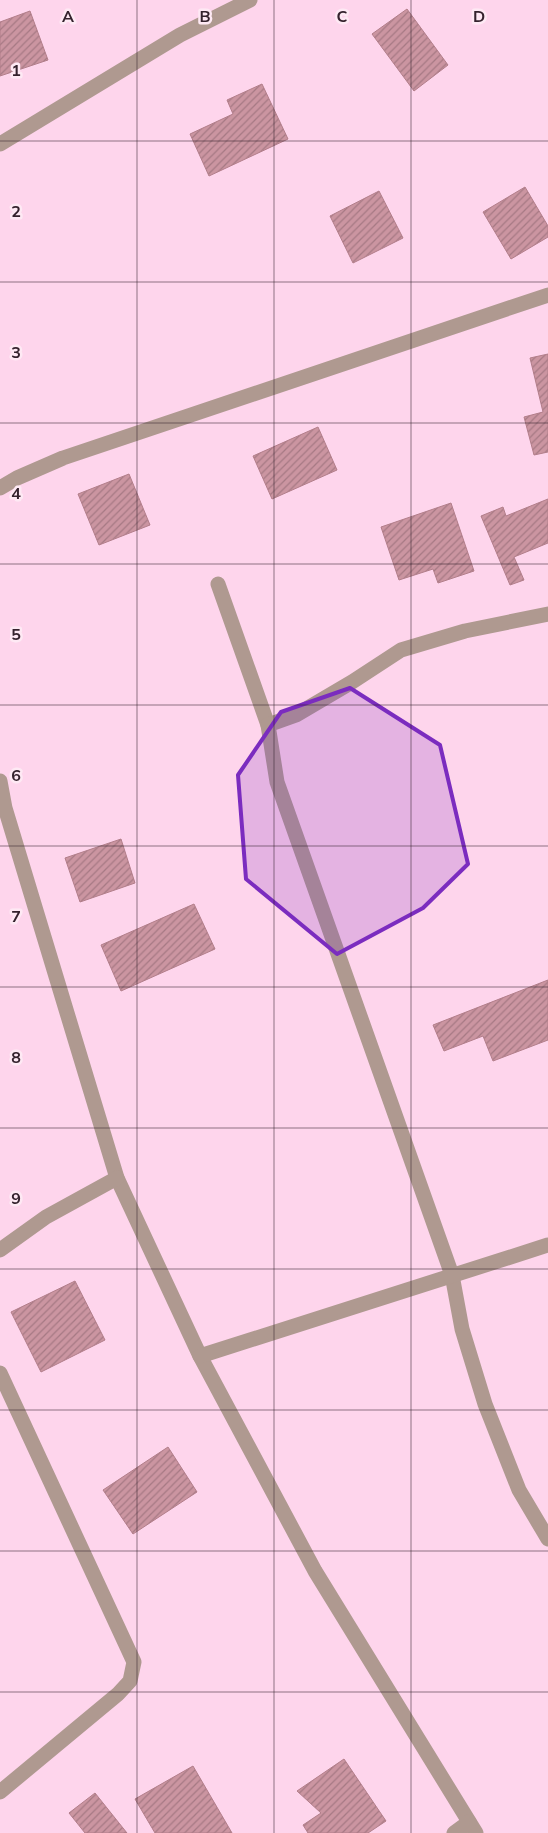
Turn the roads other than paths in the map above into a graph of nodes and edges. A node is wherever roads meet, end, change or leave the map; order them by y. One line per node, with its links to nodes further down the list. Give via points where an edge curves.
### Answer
1 (250, 0): 2 (street, via 180,35)
2 (0, 144)
3 (548, 295): 4 (street, via 63,458)
4 (0, 488)
5 (218, 584): 7 (street)
6 (548, 614): 7 (street, via 465,631 401,650 296,715)
7 (268, 725): 12 (street, via 277,782)
8 (0, 781): 9 (street, via 5,808)
9 (117, 1178): 11 (street, via 46,1217); 13 (street)
10 (548, 1245): 12 (street)
11 (0, 1250)
12 (452, 1275): 13 (street); 15 (street, via 462,1329 485,1404 520,1490)
13 (200, 1356): 17 (street, via 315,1571)
14 (0, 1373): 16 (street, via 134,1662 130,1680 118,1694)
15 (548, 1539)
16 (0, 1792)
17 (473, 1827): 18 (street)
18 (454, 1833)

